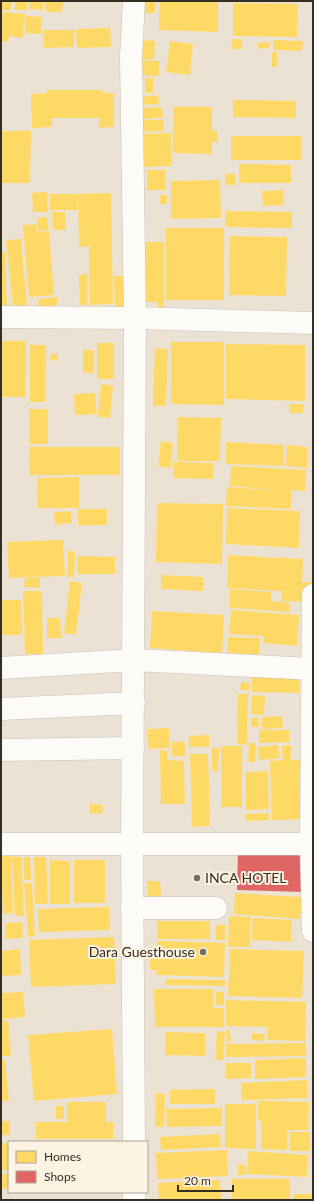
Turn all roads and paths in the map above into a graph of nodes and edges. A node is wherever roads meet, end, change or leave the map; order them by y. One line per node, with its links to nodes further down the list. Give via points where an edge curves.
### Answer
1 (134, 1): 3 (street, via 131,56)
2 (1, 317): 3 (street)
3 (135, 318): 4 (street); 6 (street)
4 (313, 323)
5 (313, 595): 8 (street)
6 (134, 660): 7 (street); 8 (street); 9 (street)
7 (1, 668)
8 (313, 668): 15 (street)
9 (134, 703): 10 (street); 11 (street)
10 (1, 709)
11 (133, 748): 12 (street); 14 (street)
12 (1, 750)
13 (1, 844): 14 (street)
14 (132, 844): 15 (street); 16 (street)
15 (312, 844): 18 (street)
16 (132, 908): 17 (street); 19 (street)
17 (216, 908)
18 (313, 931)
19 (134, 1141)

